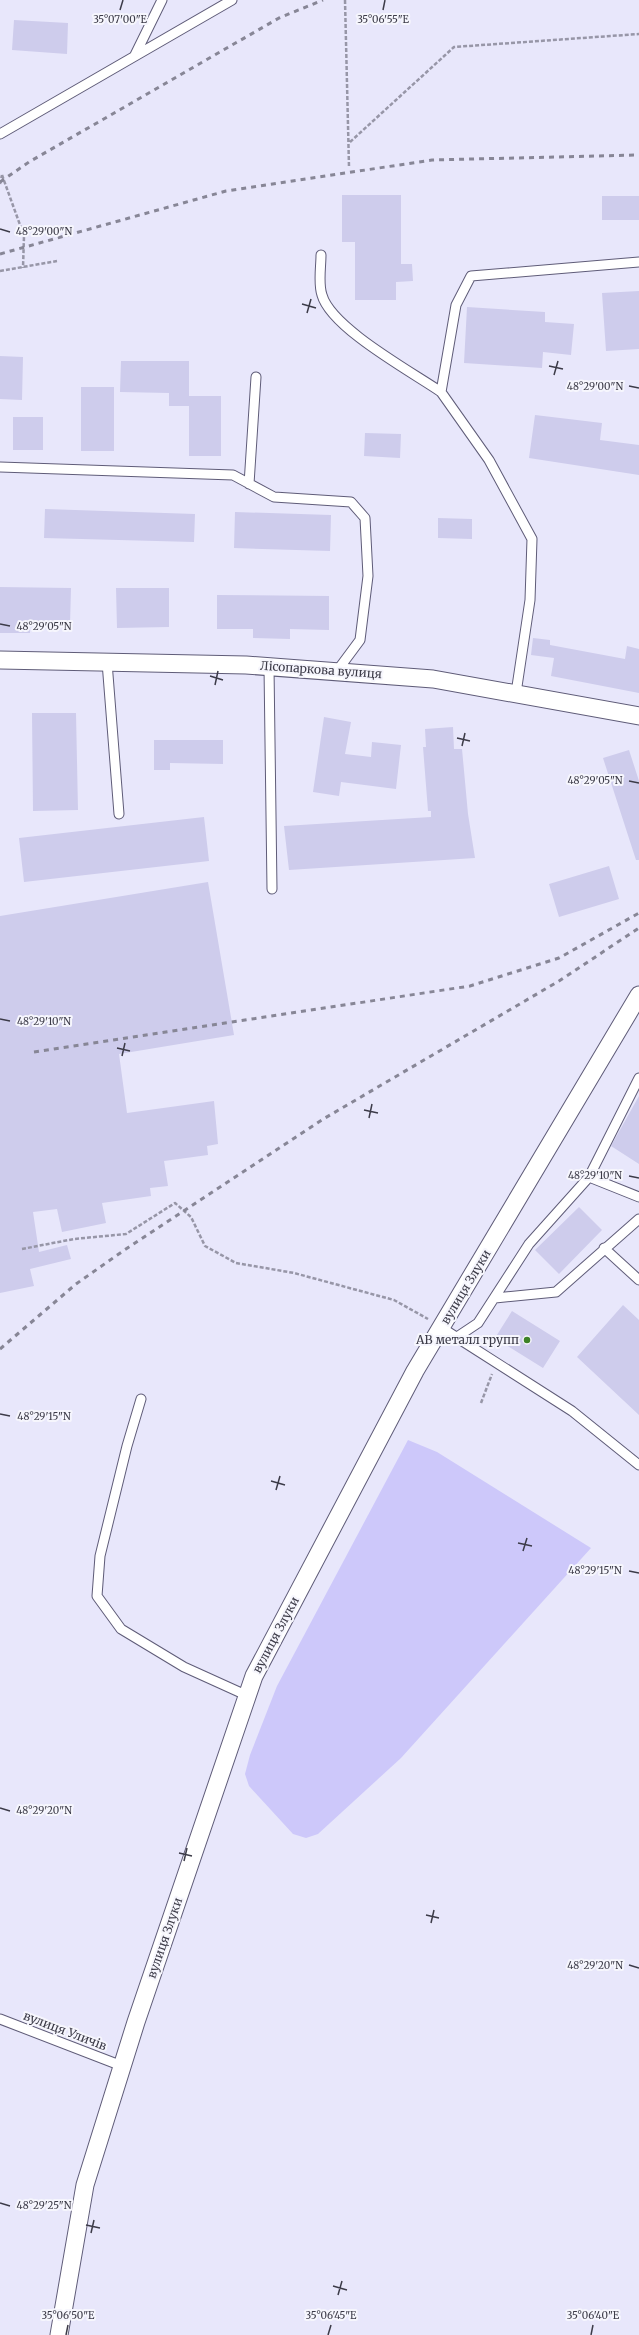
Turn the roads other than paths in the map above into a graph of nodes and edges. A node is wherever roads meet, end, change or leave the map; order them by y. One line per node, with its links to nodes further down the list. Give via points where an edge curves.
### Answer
1 (162, 0): 3 (lane)
2 (232, 0): 3 (lane)
3 (135, 55): 4 (lane)
4 (0, 134)
5 (321, 255): 8 (lane, via 322,295 331,311 352,333)
6 (639, 262): 8 (lane, via 471,276 456,305)
7 (256, 377): 10 (lane)
8 (441, 392): 15 (lane, via 489,460 532,539 530,600)
9 (0, 467): 10 (lane, via 233,475)
10 (249, 484): 14 (lane, via 274,497 351,502 364,518 368,576 360,640)
11 (0, 660): 12 (street, Лісопаркова вулиця)
12 (107, 662): 13 (street, Лісопаркова вулиця); 17 (lane)
13 (269, 666): 14 (street, Лісопаркова вулиця); 18 (lane)
14 (337, 671): 15 (street, Лісопаркова вулиця, via 433,679)
15 (516, 693): 16 (street, Лісопаркова вулиця)
16 (639, 716)
17 (119, 814)
18 (272, 889)
19 (639, 995): 27 (street, вулиця Злуки)
20 (639, 1078): 21 (lane)
21 (589, 1177): 22 (lane); 26 (lane, via 529,1244)
22 (639, 1197)
23 (639, 1219): 24 (lane)
24 (604, 1248): 25 (lane); 26 (lane, via 556,1292)
25 (639, 1280)
26 (495, 1298): 28 (lane, via 478,1323)
27 (442, 1328): 28 (lane); 31 (street, вулиця Злуки, via 411,1378 254,1676)
28 (457, 1337): 30 (lane, via 572,1411)
29 (141, 1399): 31 (lane, via 126,1446 100,1556 97,1596 121,1630 184,1667)
30 (639, 1465)
31 (248, 1696): 33 (street, вулиця Злуки)
32 (0, 2019): 33 (lane, вулиця Уличів)
33 (122, 2066): 34 (street, вулиця Злуки, via 85,2186)
34 (59, 2335)

